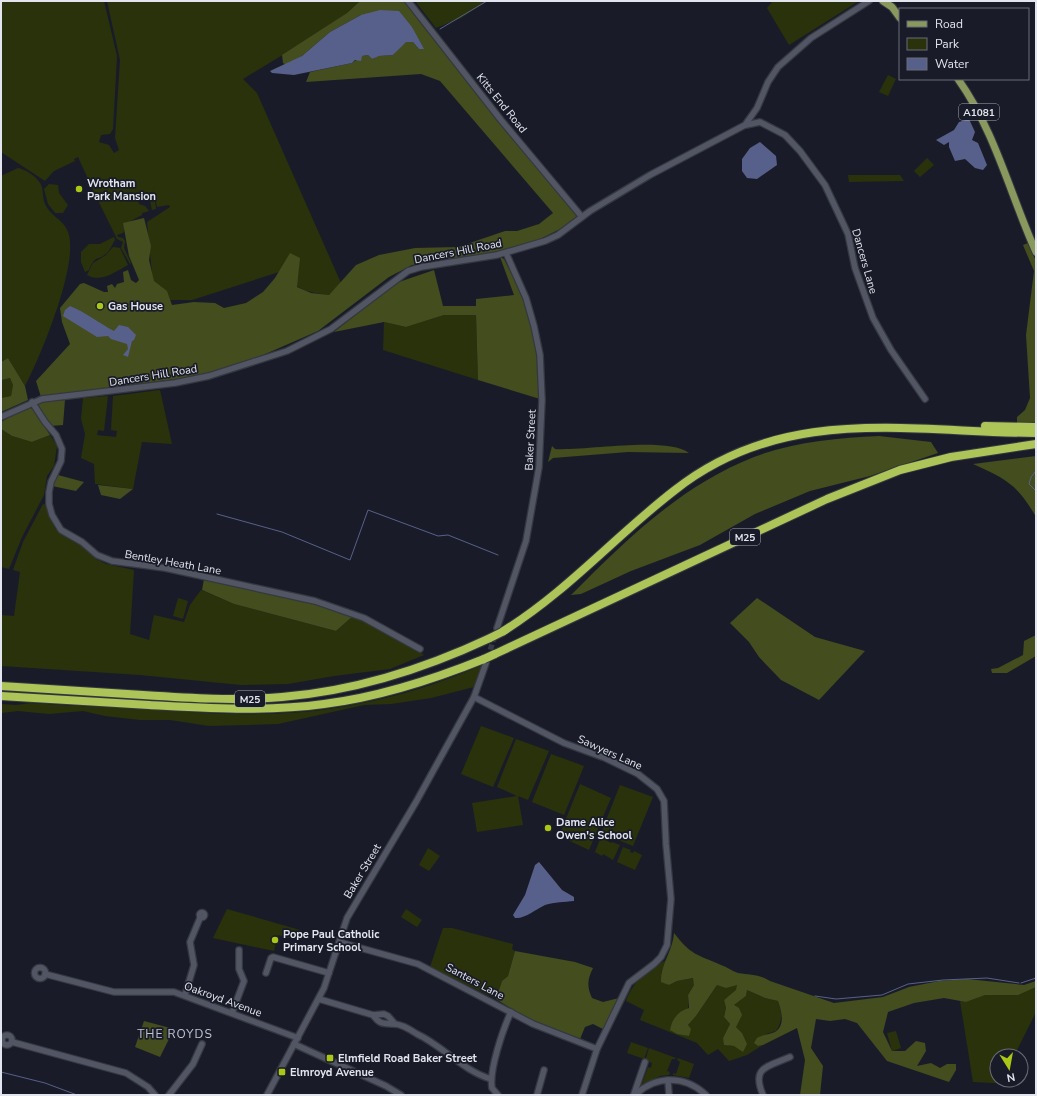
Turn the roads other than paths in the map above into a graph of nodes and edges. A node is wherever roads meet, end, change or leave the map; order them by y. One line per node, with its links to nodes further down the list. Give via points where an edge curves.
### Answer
1 (408, 1): 10 (street, Kitts End Road)
2 (883, 1): 4 (main road)
3 (866, 2): 7 (street, Dancers Hill Road, via 811,38 778,67)
4 (891, 4): 5 (main road)
5 (899, 16)
6 (959, 80): 11 (main road, A1081, via 974,102 988,131)
7 (753, 115): 8 (street, Dancers Lane); 9 (street, Dancers Hill Road)
8 (760, 122): 9 (street); 13 (street, Dancers Lane, via 786,135 825,185 848,234 855,268 873,318)
9 (745, 125): 10 (street, Dancers Hill Road, via 650,175)
10 (582, 217): 12 (street, Dancers Hill Road, via 552,239)
11 (1036, 252)
12 (506, 253): 14 (street, Dancers Hill Road, via 408,271 350,316 314,339 251,363 176,383 53,397); 22 (street, Baker Street, via 526,298 534,326 540,355 542,400 539,467 526,541)
13 (924, 399)
14 (32, 402): 15 (street, Dancers Hill Road); 23 (street, Bentley Heath Lane, via 56,435 62,449 61,461 49,492 52,515 60,530 82,542 98,555 112,561 165,568 315,601 364,618)
15 (1, 416)
16 (1036, 427): 17 (highway, M25, via 922,425)
17 (900, 428): 18 (highway, M25); 22 (highway, M25, via 839,428 804,432 765,442 722,460 676,489 560,591 527,616)
18 (1036, 433)
19 (1036, 444): 21 (highway, M25, via 951,456)
20 (1036, 450): 21 (highway, M25, via 977,457)
21 (893, 473): 24 (highway, M25, bridge, via 813,505 494,654)
22 (500, 630): 25 (highway, M25, bridge, via 490,638 438,662 398,675 345,688 282,697 194,698)
23 (420, 649)
24 (485, 661): 26 (highway, M25, via 390,691 344,701 284,708 199,708); 27 (street, Baker Street)
25 (1, 686)
26 (1, 696)
27 (474, 697): 29 (street, Baker Street, via 400,830 353,905); 44 (street, Sawyers Lane, via 564,743 628,769 648,781 661,794 665,805 671,899 667,945 661,958 629,983)
28 (200, 918): 34 (street, via 190,942 194,964)
29 (339, 942): 32 (street, Baker Street); 36 (street, Santers Lane, via 418,964)
30 (239, 950): 37 (street, via 239,969 244,980)
31 (266, 973): 32 (street, via 273,956)
32 (329, 973): 35 (street, Baker Street)
33 (45, 974): 34 (street, Oakroyd Avenue, via 114,992 166,991)
34 (185, 995): 37 (street, Oakroyd Avenue)
35 (319, 999): 38 (street); 40 (street, Baker Street)
36 (511, 1012): 44 (street, Santers Lane, via 533,1024); 48 (street, via 504,1028)
37 (232, 1013): 40 (street, Oakroyd Avenue)
38 (373, 1015): 39 (street, via 378,1022); 39 (street, via 388,1016)
39 (394, 1024): 48 (street, via 422,1036 477,1075)
40 (298, 1038): 43 (street, Baker Street)
41 (12, 1042): 50 (street, via 126,1073 148,1086)
42 (202, 1044): 51 (street, via 193,1064)
43 (294, 1044): 52 (street, Baker Street); 53 (street)
44 (597, 1049): 56 (street)
45 (790, 1057): 60 (street, via 760,1072 758,1081)
46 (645, 1062): 57 (street)
47 (544, 1070): 55 (street)
48 (491, 1079): 54 (street, via 492,1088)
49 (668, 1080): 57 (street, via 649,1085); 58 (street); 59 (street, via 688,1083)
50 (155, 1095)
51 (169, 1095)
52 (267, 1095)
53 (401, 1095)
54 (498, 1095)
55 (537, 1095)
56 (582, 1095)
57 (634, 1095)
58 (669, 1095)
59 (706, 1095)
60 (763, 1095)

